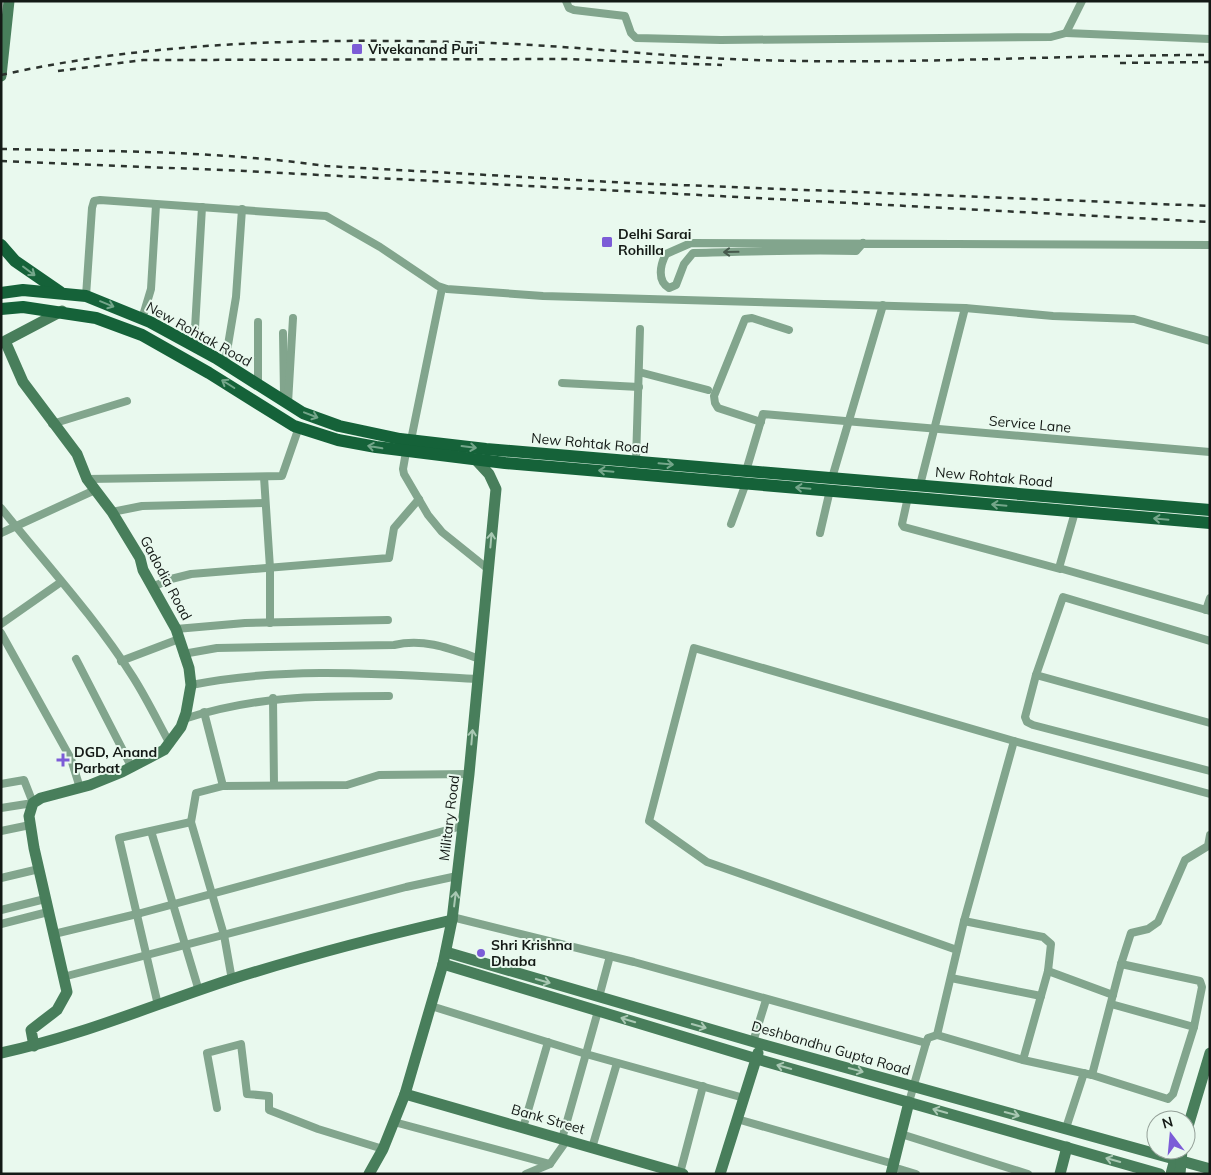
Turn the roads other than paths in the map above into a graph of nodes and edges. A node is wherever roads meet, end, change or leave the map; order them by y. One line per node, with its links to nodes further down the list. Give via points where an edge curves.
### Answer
1 (9, 1): 6 (street)
2 (566, 1): 4 (street, via 574,10 625,16 636,38 1014,38 1051,37)
3 (1082, 1): 4 (street)
4 (1066, 33): 5 (street)
5 (1210, 39)
6 (1, 76)
7 (156, 204): 8 (street); 16 (street, via 94,201); 22 (street, via 151,289)
8 (202, 207): 9 (street); 29 (street)
9 (242, 209): 13 (street, via 326,216); 30 (street, via 236,297)
10 (863, 243): 10 (street, one-way to 10, via 856,251 807,249 693,253 684,264 676,285 666,287 661,277 666,254 691,243); 12 (street)
11 (1, 245): 14 (main road, one-way to 14, via 15,260)
12 (1210, 246)
13 (442, 288): 17 (street, via 543,296); 43 (street)
14 (60, 292): 15 (main road, New Rohtak Road, via 23,290); 16 (main road, New Rohtak Road)
15 (1, 293)
16 (86, 296): 22 (main road, New Rohtak Road, one-way to 22)
17 (883, 305): 18 (street); 38 (street)
18 (965, 308): 28 (street, via 1134,320); 42 (street)
19 (1, 309): 20 (main road, New Rohtak Road, via 23,307)
20 (59, 313): 21 (street); 40 (street, Gadodia Road, via 5,341 23,382); 41 (main road, New Rohtak Road, one-way to 20, via 142,335 96,318)
21 (1, 315)
22 (142, 318): 29 (main road, New Rohtak Road)
23 (293, 318): 37 (street)
24 (258, 322): 33 (street)
25 (640, 329): 31 (street)
26 (789, 330): 39 (street, via 752,318 745,319 714,396 718,408)
27 (283, 332): 37 (street)
28 (1210, 341)
29 (194, 346): 30 (main road, New Rohtak Road)
30 (224, 363): 33 (main road, New Rohtak Road)
31 (639, 372): 34 (street); 35 (street)
32 (562, 383): 34 (street)
33 (258, 384): 37 (main road, New Rohtak Road)
34 (639, 387): 46 (street)
35 (708, 390)
36 (127, 401): 40 (street)
37 (286, 402): 43 (main road, New Rohtak Road, one-way to 43, via 303,413 339,426)
38 (848, 421): 39 (street, Service Lane, via 763,414); 42 (street, Service Lane); 50 (street)
39 (761, 422): 48 (street)
40 (52, 424): 49 (street, Gadodia Road, via 77,454)
41 (299, 427): 43 (main road, New Rohtak Road, one-way to 41, via 338,440); 47 (street, via 282,476)
42 (934, 428): 44 (street, Service Lane); 51 (street)
43 (408, 446): 45 (main road, New Rohtak Road); 46 (main road, New Rohtak Road, one-way to 46); 54 (street, via 403,469)
44 (1210, 452)
45 (476, 460): 48 (main road, New Rohtak Road, one-way to 45); 66 (street, Military Road, one-way to 45, via 496,489 490,474)
46 (636, 461): 48 (main road, New Rohtak Road, one-way to 48)
47 (264, 477): 49 (street); 55 (street)
48 (746, 477): 50 (main road, New Rohtak Road); 61 (street)
49 (87, 479): 52 (street, Gadodia Road)
50 (831, 484): 51 (main road, New Rohtak Road); 53 (main road, New Rohtak Road); 64 (street)
51 (920, 486): 57 (main road, New Rohtak Road)
52 (96, 490): 58 (street, Gadodia Road); 62 (street)
53 (908, 497): 59 (main road, New Rohtak Road, one-way to 53); 67 (street, via 904,527)
54 (419, 499): 65 (street, via 394,528 389,558); 66 (street, via 442,532)
55 (265, 503): 58 (street, via 142,506); 65 (street)
56 (1, 508): 62 (street)
57 (1210, 510)
58 (112, 512): 69 (street, Gadodia Road, via 140,558)
59 (1075, 512): 60 (main road, New Rohtak Road, one-way to 59); 67 (street)
60 (1210, 523)
61 (731, 524)
62 (16, 526): 63 (street); 68 (street)
63 (1, 533)
64 (820, 534)
65 (270, 568): 69 (street, via 191,574); 73 (street)
66 (488, 569): 80 (street, Military Road)
67 (1060, 569): 71 (street)
68 (61, 582): 74 (street); 81 (street)
69 (152, 587): 76 (street, Gadodia Road)
70 (1210, 598): 71 (street)
71 (1208, 611)
72 (388, 620): 73 (street)
73 (270, 623): 76 (street)
74 (1, 624)
75 (1, 633): 98 (street, via 71,759)
76 (177, 634): 78 (street, Gadodia Road); 81 (street)
77 (1210, 641): 82 (street, via 1063,597)
78 (183, 654): 80 (street, via 217,648 394,645 412,640 444,646); 84 (street, Gadodia Road)
79 (76, 659): 92 (street)
80 (480, 659): 83 (street, Military Road)
81 (122, 661): 91 (street)
82 (1036, 675): 89 (street); 93 (street, via 1025,710 1028,722)
83 (478, 680): 84 (street, via 372,673 297,674 226,678); 94 (street, Military Road, one-way to 83)
84 (191, 684): 88 (street, Gadodia Road)
85 (389, 696): 86 (street)
86 (273, 698): 87 (street); 96 (street)
87 (204, 712): 88 (street); 97 (street)
88 (184, 719): 91 (street, Gadodia Road)
89 (1210, 723)
90 (1014, 741): 99 (street); 118 (street); 123 (street, via 694,648 649,821 706,862)
91 (170, 744): 92 (street, Gadodia Road)
92 (132, 768): 98 (street, Gadodia Road)
93 (1210, 771)
94 (469, 774): 96 (street, via 379,775 347,785); 104 (street, Military Road)
95 (1, 784): 100 (street, via 24,780)
96 (274, 785): 97 (street)
97 (223, 786): 102 (street, via 196,793)
98 (80, 788): 100 (street, Gadodia Road)
99 (1210, 794)
100 (33, 803): 101 (street); 103 (street)
101 (1, 808)
102 (191, 822): 106 (street); 111 (street)
103 (30, 825): 105 (street); 108 (street)
104 (462, 826): 109 (street, Military Road); 111 (street)
105 (1, 831)
106 (151, 831): 113 (street); 116 (street, via 119,838)
107 (1210, 835): 127 (street, via 1208,846 1185,860 1158,922 1131,933)
108 (39, 869): 110 (street); 112 (street)
109 (457, 876): 117 (street, Military Road, one-way to 109); 121 (street)
110 (1, 878)
111 (211, 894): 113 (street); 121 (street)
112 (45, 899): 114 (street); 115 (street)
113 (173, 904): 116 (street); 122 (street)
114 (1, 910)
115 (48, 912): 119 (street); 120 (street)
116 (136, 914): 120 (street); 124 (street)
117 (452, 919): 125 (street); 126 (street, Military Road); 131 (street)
118 (964, 921): 123 (street); 128 (street, via 1049,940)
119 (1, 924)
120 (54, 934): 129 (street)
121 (224, 935): 122 (street); 131 (street)
122 (184, 946): 124 (street); 132 (street)
123 (957, 950): 130 (street)
124 (146, 956): 129 (street); 138 (street)
125 (610, 956): 135 (street); 136 (street)
126 (445, 958): 135 (street, Deshbandhu Gupta Road, one-way to 135); 139 (street, Military Road); 140 (street)
127 (1121, 964): 133 (street); 141 (street, via 1200,981 1202,987)
128 (1048, 971): 133 (street); 134 (street)
129 (63, 977): 146 (street, via 66,996 54,1013 31,1030)
130 (951, 978): 134 (street); 142 (street)
131 (232, 980): 132 (street)
132 (199, 991): 138 (street)
133 (1114, 995): 137 (street)
134 (1041, 996): 151 (street)
135 (599, 997): 144 (street, Deshbandhu Gupta Road, one-way to 144)
136 (766, 1000): 144 (street); 145 (street)
137 (1111, 1004): 141 (street); 153 (street)
138 (158, 1005): 146 (street)
139 (431, 1006): 143 (street); 156 (street, Military Road)
140 (598, 1011): 149 (street); 150 (street, one-way to 140)
141 (1194, 1027): 153 (street, via 1173,1094 1168,1099)
142 (937, 1035): 145 (street, via 928,1038); 151 (street)
143 (548, 1042): 149 (street); 163 (street)
144 (757, 1043): 150 (street); 155 (street, Deshbandhu Gupta Road, one-way to 155)
145 (926, 1043): 155 (street)
146 (34, 1046): 147 (street)
147 (1, 1053)
148 (1210, 1053): 160 (street)
149 (586, 1054): 152 (street); 166 (street)
150 (757, 1059): 157 (street); 158 (street, one-way to 150)
151 (1023, 1060): 153 (street)
152 (617, 1063): 154 (street); 168 (street)
153 (1088, 1074): 164 (street)
154 (703, 1086): 157 (street); 177 (street)
155 (912, 1086): 158 (street); 164 (street, Deshbandhu Gupta Road, one-way to 164)
156 (406, 1094): 162 (street, Military Road); 163 (street, Bank Street)
157 (744, 1098): 161 (street)
158 (909, 1102): 165 (street); 167 (street, one-way to 158)
159 (217, 1108): 170 (street, via 207,1053 241,1044 247,1094 269,1096 269,1110)
160 (1193, 1110)
161 (737, 1119): 175 (street); 180 (street)
162 (394, 1122): 170 (street, Military Road); 174 (street)
163 (523, 1128): 166 (street, Bank Street)
164 (1066, 1128): 169 (street, Deshbandhu Gupta Road)
165 (901, 1134): 175 (street); 182 (street)
166 (565, 1140): 168 (street, Bank Street); 174 (street)
167 (1067, 1147): 183 (street); 184 (street, one-way to 167)
168 (592, 1148): 177 (street, Bank Street)
169 (1146, 1148)
170 (383, 1149): 178 (street, Military Road)
171 (1178, 1160): 185 (street)
172 (1180, 1160): 186 (street)
173 (1189, 1160): 176 (street, Deshbandhu Gupta Road)
174 (550, 1164): 179 (street)
175 (893, 1168): 181 (street)
176 (1210, 1169)
177 (681, 1173)
178 (369, 1174)
179 (526, 1174)
180 (720, 1174)
181 (916, 1174)
182 (1028, 1174)
183 (1060, 1174)
184 (1160, 1174)
185 (1171, 1174)
186 (1180, 1174)

